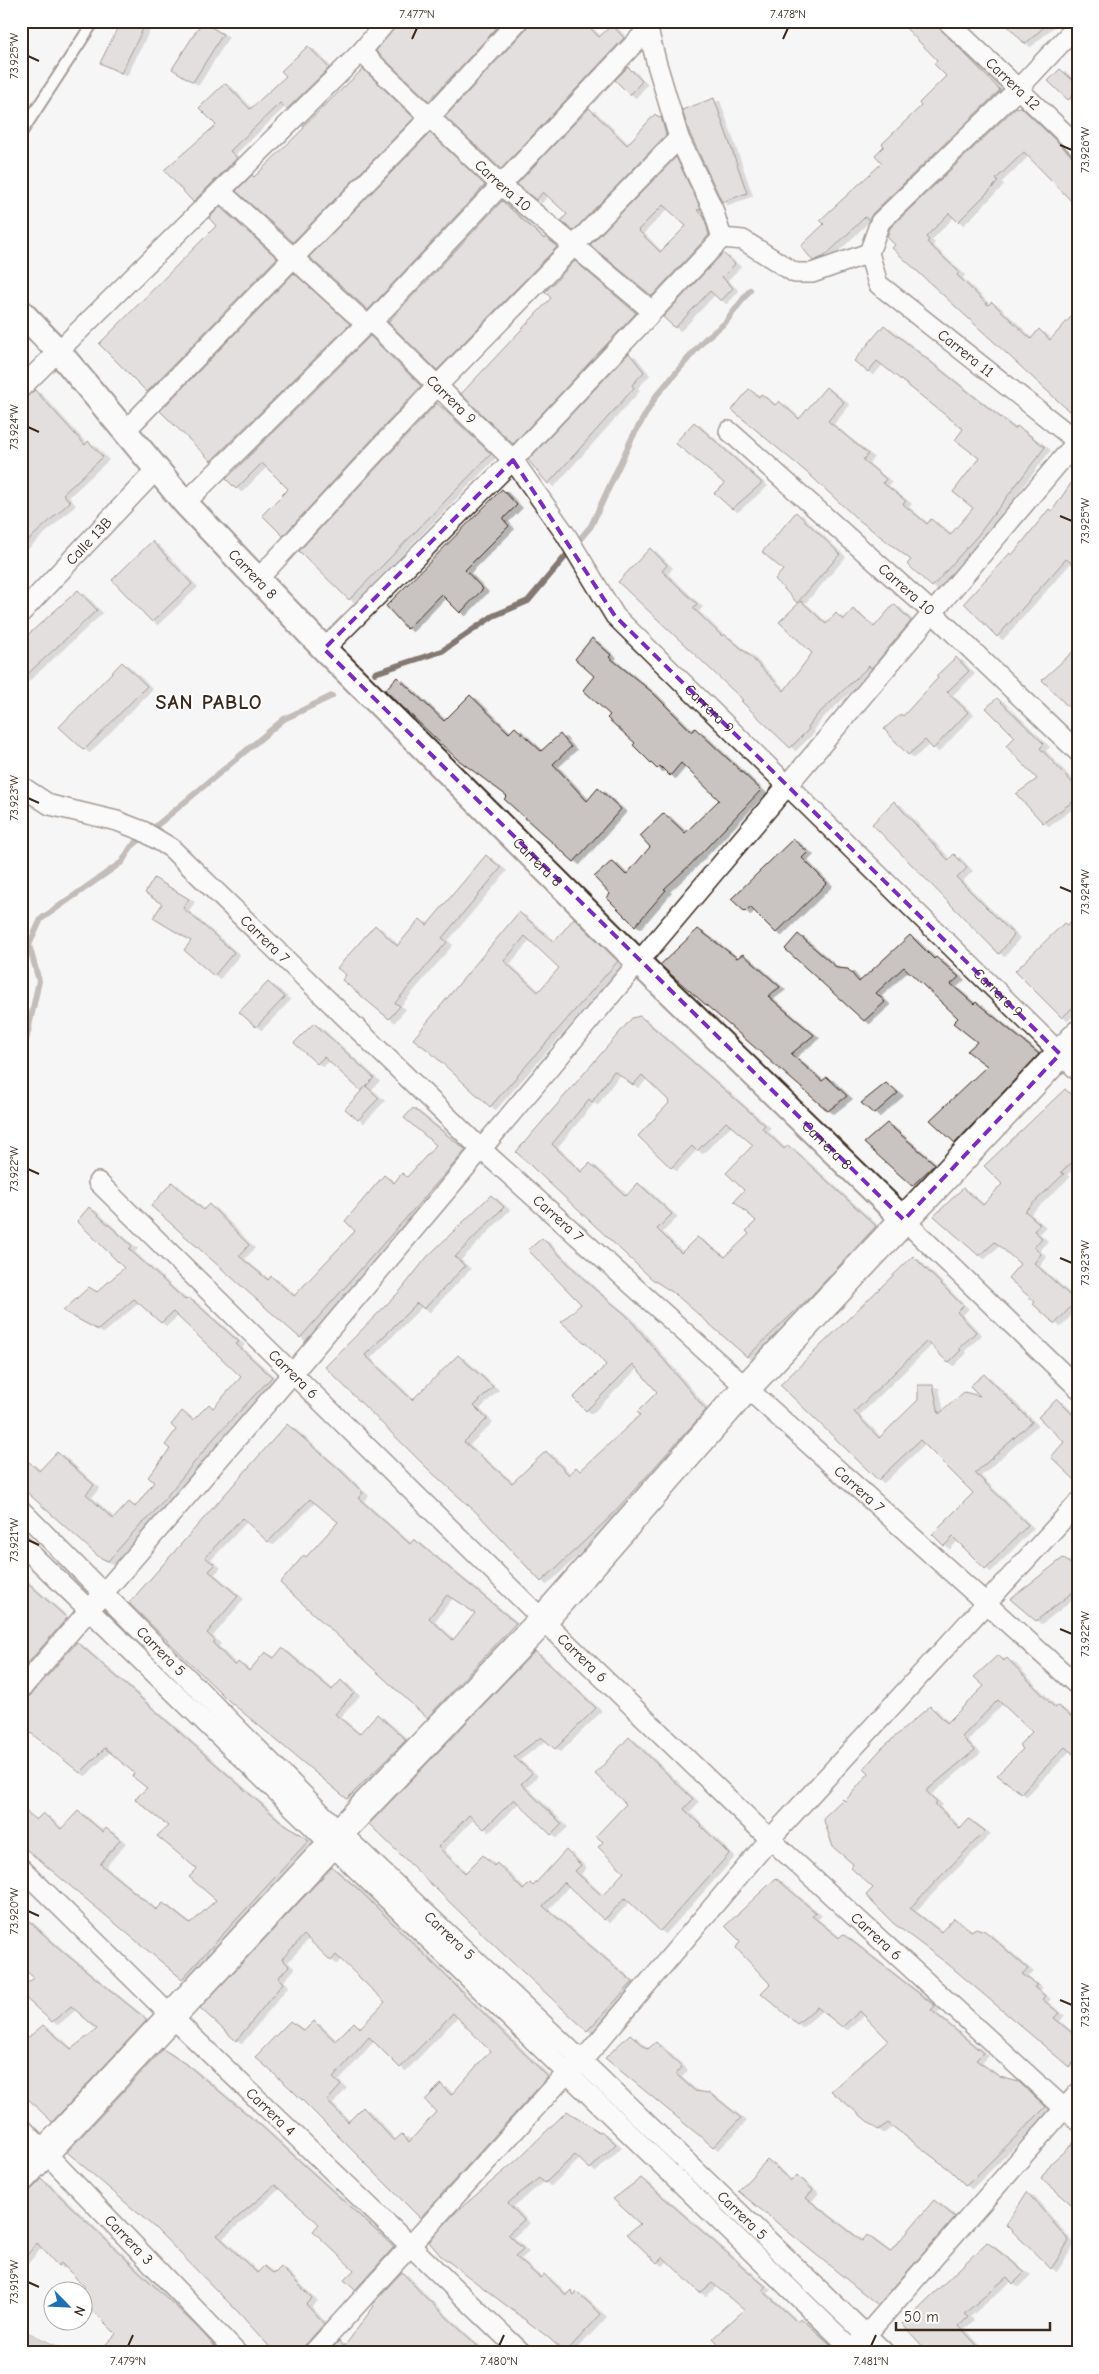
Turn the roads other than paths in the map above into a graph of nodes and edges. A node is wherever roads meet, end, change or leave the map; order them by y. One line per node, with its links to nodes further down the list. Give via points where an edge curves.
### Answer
1 (94, 21): 10 (lane)
2 (387, 21): 7 (street)
3 (518, 21): 9 (street)
4 (947, 21): 8 (street, Carrera 12)
5 (649, 25): 11 (street); 13 (street)
6 (1078, 25): 8 (street)
7 (360, 52): 9 (street, Carrera 10); 14 (street)
8 (1016, 90): 12 (street, Carrera 12); 17 (street, via 880,222)
9 (430, 117): 13 (street, Carrera 10); 18 (street)
10 (21, 133)
11 (679, 138): 15 (street, via 713,209); 16 (street)
12 (1078, 146)
13 (502, 186): 16 (street, Carrera 10); 21 (street)
14 (221, 192): 18 (street, Carrera 9); 22 (street)
15 (722, 238): 17 (street, via 743,240 795,273 812,273); 19 (street)
16 (573, 247): 19 (street, Carrera 10); 23 (street)
17 (869, 253): 27 (street, Carrera 11, via 878,284)
18 (294, 258): 21 (street, Carrera 9); 25 (street)
19 (652, 311): 28 (street)
20 (21, 312): 22 (street, Carrera 8)
21 (369, 323): 23 (street, Carrera 9); 30 (street)
22 (58, 351): 24 (street); 25 (street, Carrera 8)
23 (437, 386): 28 (street, Carrera 9); 31 (street)
24 (21, 388)
25 (125, 430): 29 (street, Carrera 8)
26 (729, 431): 33 (street, Carrera 10)
27 (1077, 441): 33 (street)
28 (513, 460): 34 (street); 37 (street, Carrera 9, via 566,535 615,616)
29 (157, 469): 30 (street, Carrera 8); 32 (street, Calle 13B)
30 (185, 503): 31 (street, Carrera 8)
31 (258, 579): 34 (street, Carrera 8)
32 (21, 613)
33 (933, 613): 35 (street, Carrera 10); 37 (street)
34 (324, 649): 38 (street, Carrera 8)
35 (1078, 752)
36 (21, 786): 40 (street, Carrera 7, via 50,805 117,821 172,848)
37 (788, 786): 38 (street); 39 (street, Carrera 9)
38 (639, 963): 40 (street); 42 (street, Carrera 8)
39 (1072, 1053): 42 (main road)
40 (482, 1149): 43 (street); 44 (street, Carrera 7)
41 (98, 1182): 43 (street, Carrera 6)
42 (904, 1220): 44 (main road); 45 (street, Carrera 8)
43 (292, 1374): 49 (street); 52 (street, Carrera 6)
44 (746, 1388): 50 (street, Carrera 7); 52 (main road)
45 (1078, 1388)
46 (1078, 1503): 50 (street)
47 (21, 1510): 49 (street, Carrera 5)
48 (21, 1544): 51 (street, Carrera 5)
49 (104, 1592): 51 (street); 55 (street, Carrera 5)
50 (986, 1603): 53 (street, Carrera 7); 56 (street)
51 (90, 1609): 54 (street); 55 (street, Carrera 5)
52 (543, 1620): 55 (main road); 56 (street, Carrera 6)
53 (1078, 1686)
54 (21, 1688)
55 (335, 1838): 58 (main road); 59 (street, Carrera 5); 60 (street, Carrera 5)
56 (770, 1839): 59 (street); 62 (street, Carrera 6)
57 (21, 1868): 58 (street, Carrera 4)
58 (172, 2018): 65 (main road); 67 (street, Carrera 4)
59 (582, 2061): 60 (street); 68 (street, Carrera 5)
60 (567, 2074): 67 (street); 69 (street, Carrera 5)
61 (1078, 2093): 62 (street)
62 (1064, 2107): 63 (street, Carrera 6); 68 (street)
63 (1078, 2121)
64 (21, 2127): 65 (street, Carrera 3)
65 (45, 2152): 66 (main road); 70 (street, Carrera 3)
66 (21, 2178)
67 (409, 2245): 71 (street); 72 (street, Carrera 4)
68 (867, 2334): 69 (street); 73 (street, Carrera 5)
69 (853, 2352)
70 (237, 2353)
71 (313, 2353)
72 (522, 2353)
73 (885, 2353)

